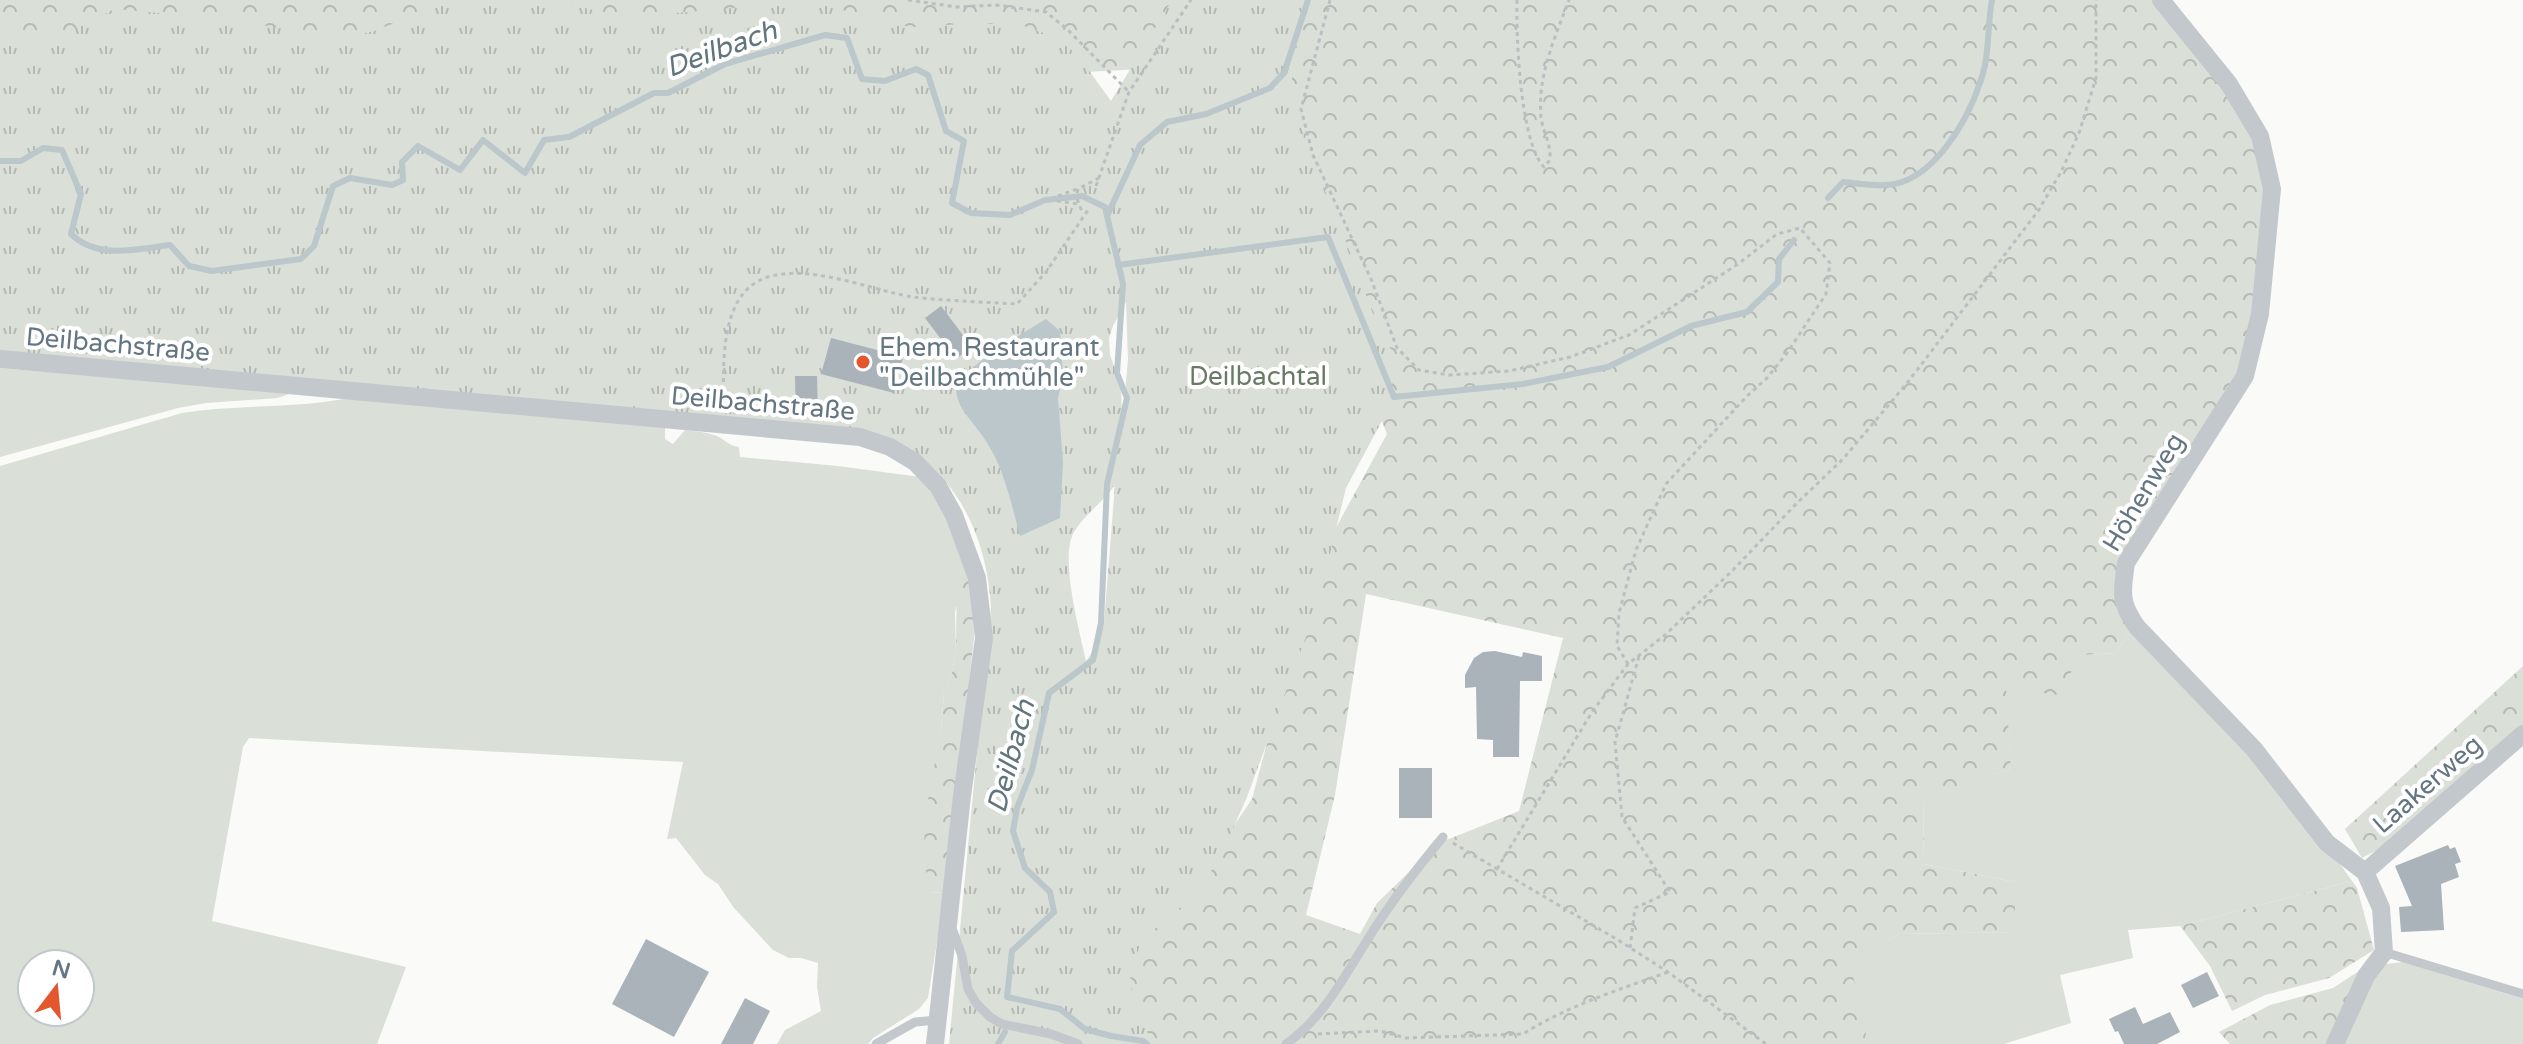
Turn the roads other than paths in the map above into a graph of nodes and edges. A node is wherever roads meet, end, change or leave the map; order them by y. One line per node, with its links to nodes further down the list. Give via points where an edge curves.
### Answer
1 (2161, 0): 5 (street, Höhenweg, via 2229,84 2260,136 2272,189 2260,314 2245,376 2126,563 2121,598 2137,627 2254,749 2327,843)
2 (0, 359): 6 (street, Deilbachstraße, via 860,437 890,447 915,462 938,486 977,578 984,638)
3 (2523, 734): 5 (street, Laakerweg)
4 (1443, 837): 13 (lane, via 1408,879 1338,988 1300,1035)
5 (2365, 872): 7 (street, Höhenweg, via 2381,908)
6 (949, 921): 9 (street, Deilbachstraße); 12 (lane, via 968,989 990,1017)
7 (2384, 952): 8 (lane); 14 (street, via 2366,976)
8 (2523, 994)
9 (938, 1020): 10 (lane, via 915,1022); 11 (street, Deilbachstraße)
10 (876, 1044)
11 (935, 1044)
12 (1078, 1044)
13 (1286, 1044)
14 (2335, 1044)

